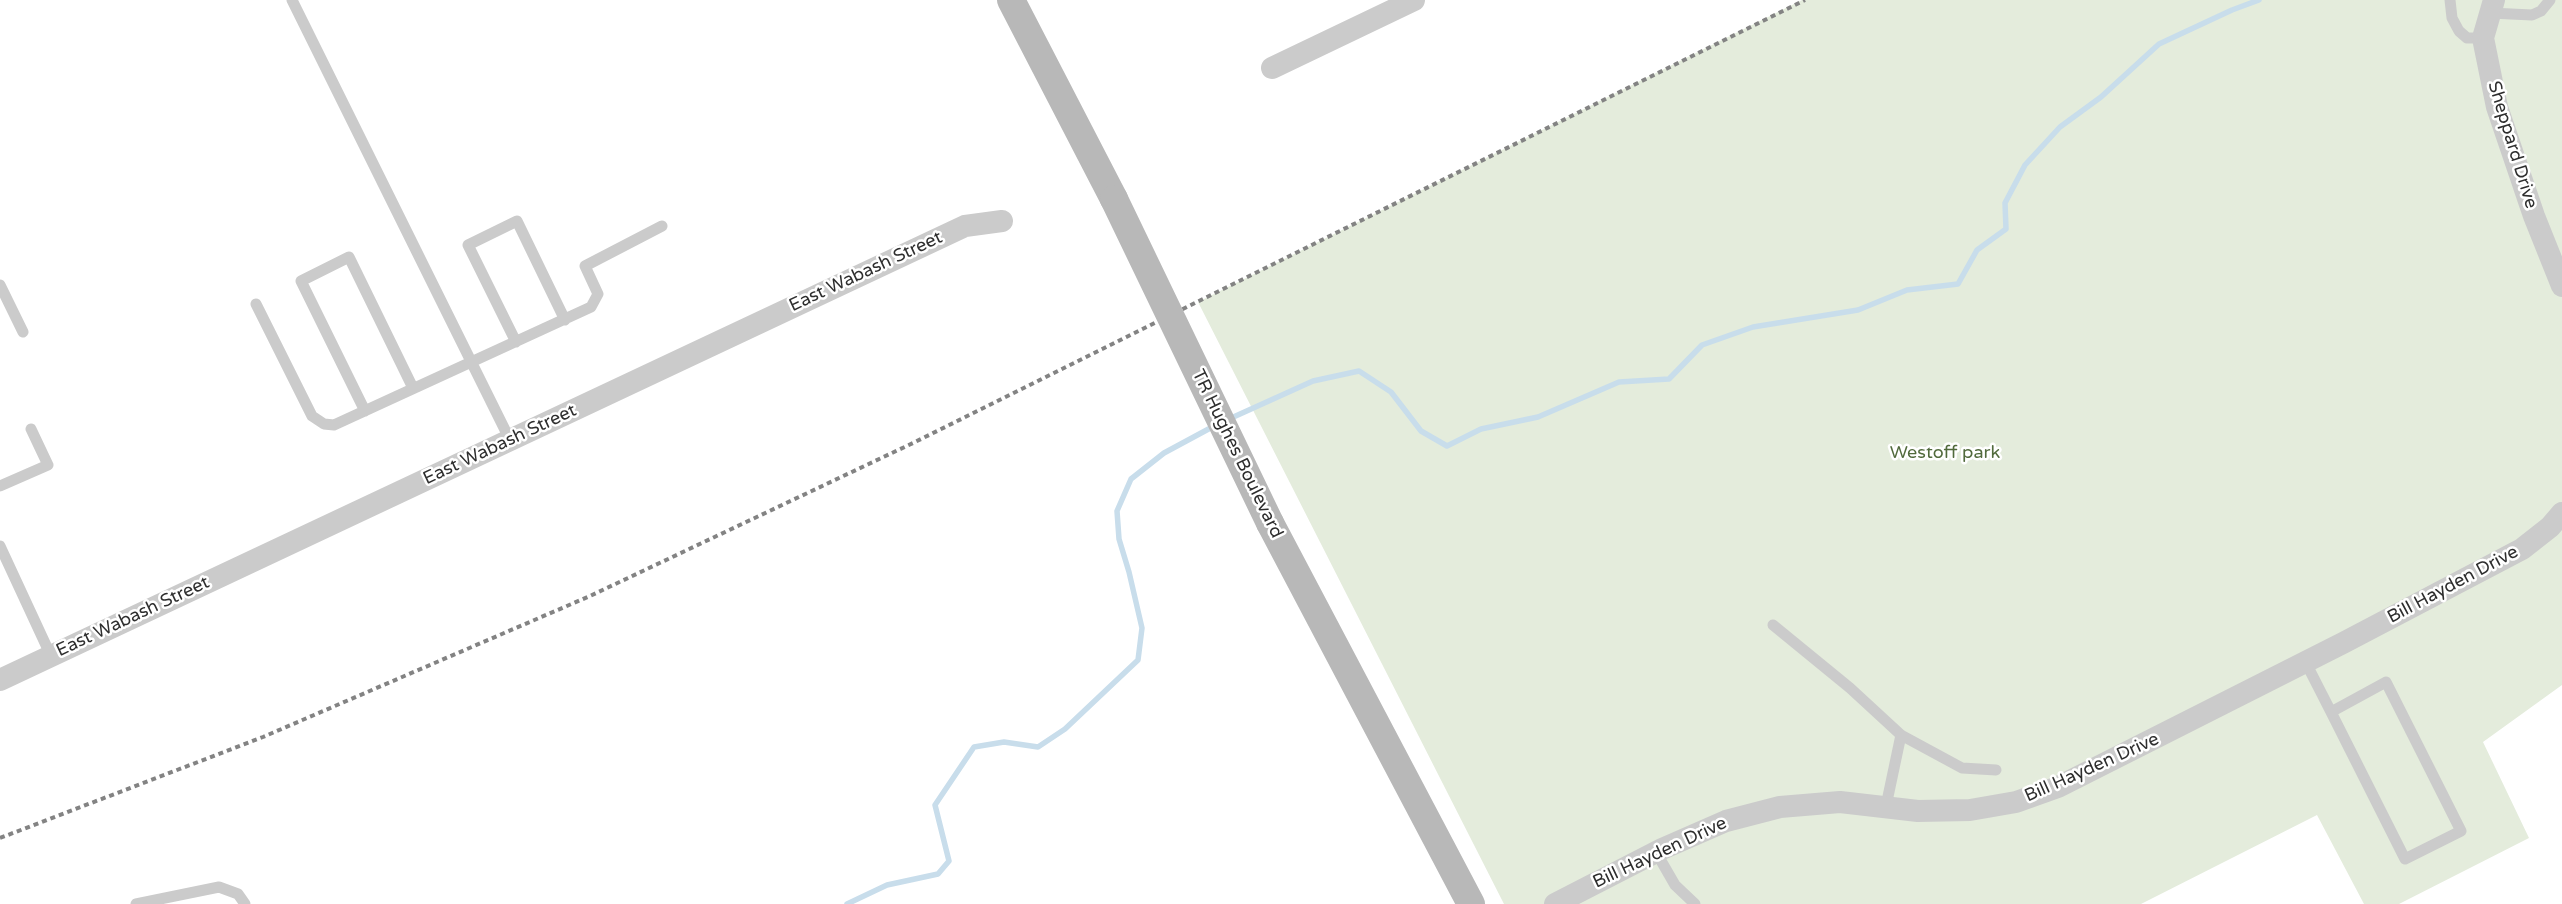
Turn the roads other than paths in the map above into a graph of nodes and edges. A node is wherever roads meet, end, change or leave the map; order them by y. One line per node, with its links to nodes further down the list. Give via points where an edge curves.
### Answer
1 (292, 0): 17 (lane)
2 (1011, 0): 36 (main road, TR Hughes Boulevard, bridge, via 1114,199 1270,522)
3 (1414, 0): 8 (street)
4 (2450, 0): 7 (lane, via 2452,18 2459,31 2467,38)
5 (2550, 0): 6 (lane, via 2541,11 2532,15)
6 (2492, 6): 7 (street, Sheppard Drive)
7 (2483, 38): 12 (street, Sheppard Drive, via 2497,107)
8 (1272, 68)
9 (1002, 221): 21 (street, East Wabash Street, via 965,226)
10 (662, 226): 14 (lane, via 585,266 598,294 596,301 591,307)
11 (0, 285): 15 (lane)
12 (2562, 286)
13 (256, 304): 19 (lane, via 312,416 324,424 334,425)
14 (565, 320): 16 (lane); 16 (lane, via 517,221 468,245)
15 (23, 332)
16 (516, 342): 17 (lane)
17 (471, 361): 18 (lane); 21 (lane)
18 (413, 388): 19 (lane); 19 (lane, via 349,257 301,281)
19 (365, 411)
20 (31, 429): 22 (lane, via 48,465)
21 (510, 440): 26 (street, East Wabash Street)
22 (0, 486)
23 (2562, 513): 27 (street, Bill Hayden Drive, via 2522,549)
24 (0, 546): 26 (lane)
25 (1773, 626): 30 (lane, via 1850,688)
26 (51, 656): 28 (street, East Wabash Street)
27 (2306, 663): 29 (lane); 32 (street, Bill Hayden Drive, via 2076,778 2016,802 1970,810 1918,811)
28 (0, 679)
29 (2331, 712): 29 (lane, via 2405,859 2461,831 2386,682)
30 (1901, 735): 31 (lane, via 1962,768); 32 (lane)
31 (1996, 770)
32 (1886, 806): 33 (street, Bill Hayden Drive, via 1840,802 1780,807 1726,821)
33 (1656, 852): 37 (street, Bill Hayden Drive); 38 (lane, via 1675,885)
34 (136, 904): 35 (lane, via 219,886 238,894)
35 (246, 904)
36 (1471, 904)
37 (1555, 904)
38 (1695, 904)

